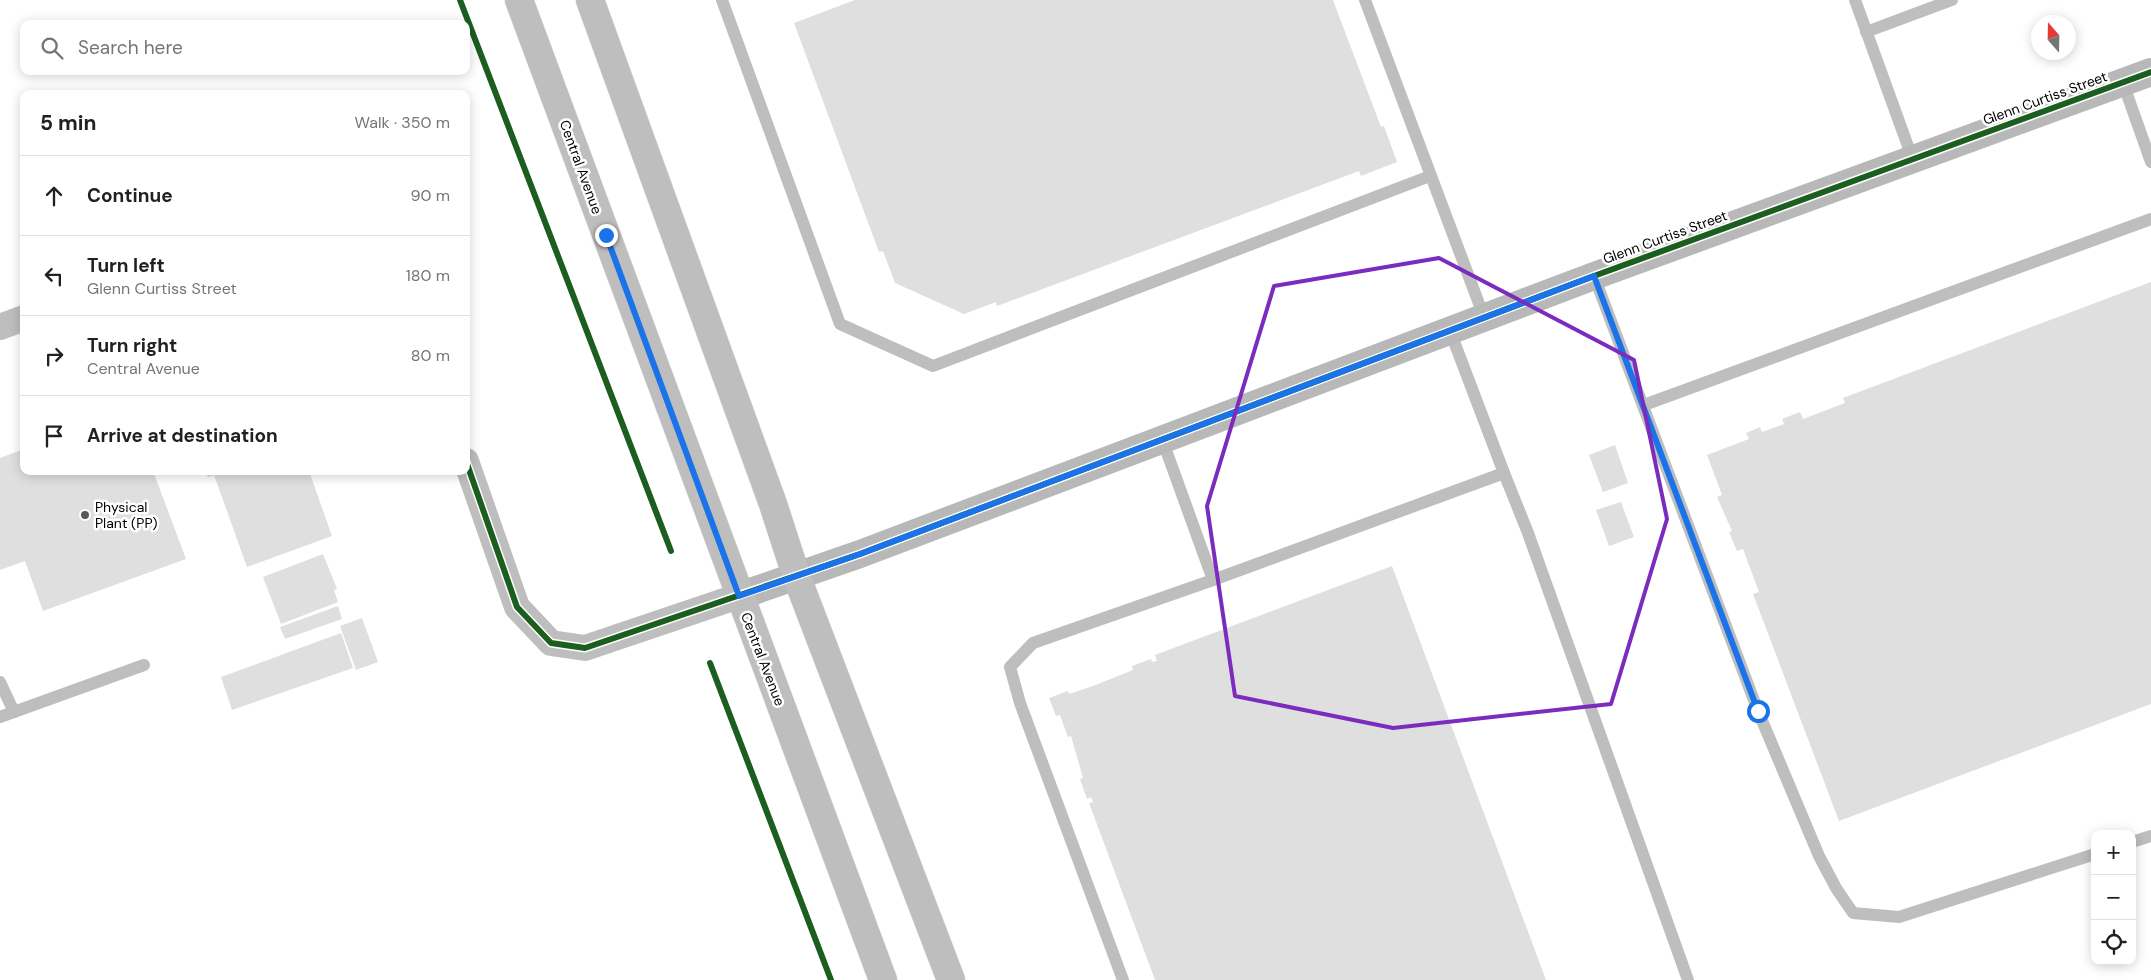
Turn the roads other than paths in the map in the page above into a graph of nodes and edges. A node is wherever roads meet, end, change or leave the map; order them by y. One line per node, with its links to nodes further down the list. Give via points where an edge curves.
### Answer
1 (519, 0): 25 (main road, Central Avenue)
2 (590, 0): 23 (main road)
3 (722, 0): 12 (lane, via 840,324 933,366)
4 (1365, 0): 12 (lane)
5 (1855, 0): 7 (lane)
6 (1952, 0): 7 (lane)
7 (1866, 32): 10 (lane)
8 (2151, 72): 9 (street, Glenn Curtiss Street)
9 (2123, 83): 10 (street, Glenn Curtiss Street); 11 (lane)
10 (1913, 160): 14 (street, Glenn Curtiss Street)
11 (2151, 162)
12 (1430, 176): 15 (lane)
13 (2151, 220): 19 (lane)
14 (1594, 276): 15 (street, Glenn Curtiss Street); 19 (lane)
15 (1484, 317): 18 (street, Glenn Curtiss Street)
16 (20, 320): 17 (street)
17 (0, 327)
18 (1450, 331): 20 (street, Glenn Curtiss Street); 22 (lane)
19 (1644, 405): 32 (lane, via 1762,720 1819,856 1853,913 1899,917)
20 (1162, 439): 23 (street, Glenn Curtiss Street, via 860,554); 24 (lane)
21 (470, 472): 25 (street, via 517,607 551,643 585,648)
22 (1504, 473): 24 (lane); 36 (lane)
23 (796, 575): 25 (street, Glenn Curtiss Street); 34 (main road)
24 (1213, 580): 35 (lane, via 1033,643 1010,667 1020,703)
25 (739, 596): 33 (main road, Central Avenue)
26 (144, 665): 28 (lane)
27 (0, 682): 28 (lane)
28 (14, 712): 29 (lane)
29 (0, 717)
30 (2151, 836): 31 (lane)
31 (2136, 841)
32 (2091, 855)
33 (883, 980)
34 (949, 980)
35 (1123, 980)
36 (1688, 980)

